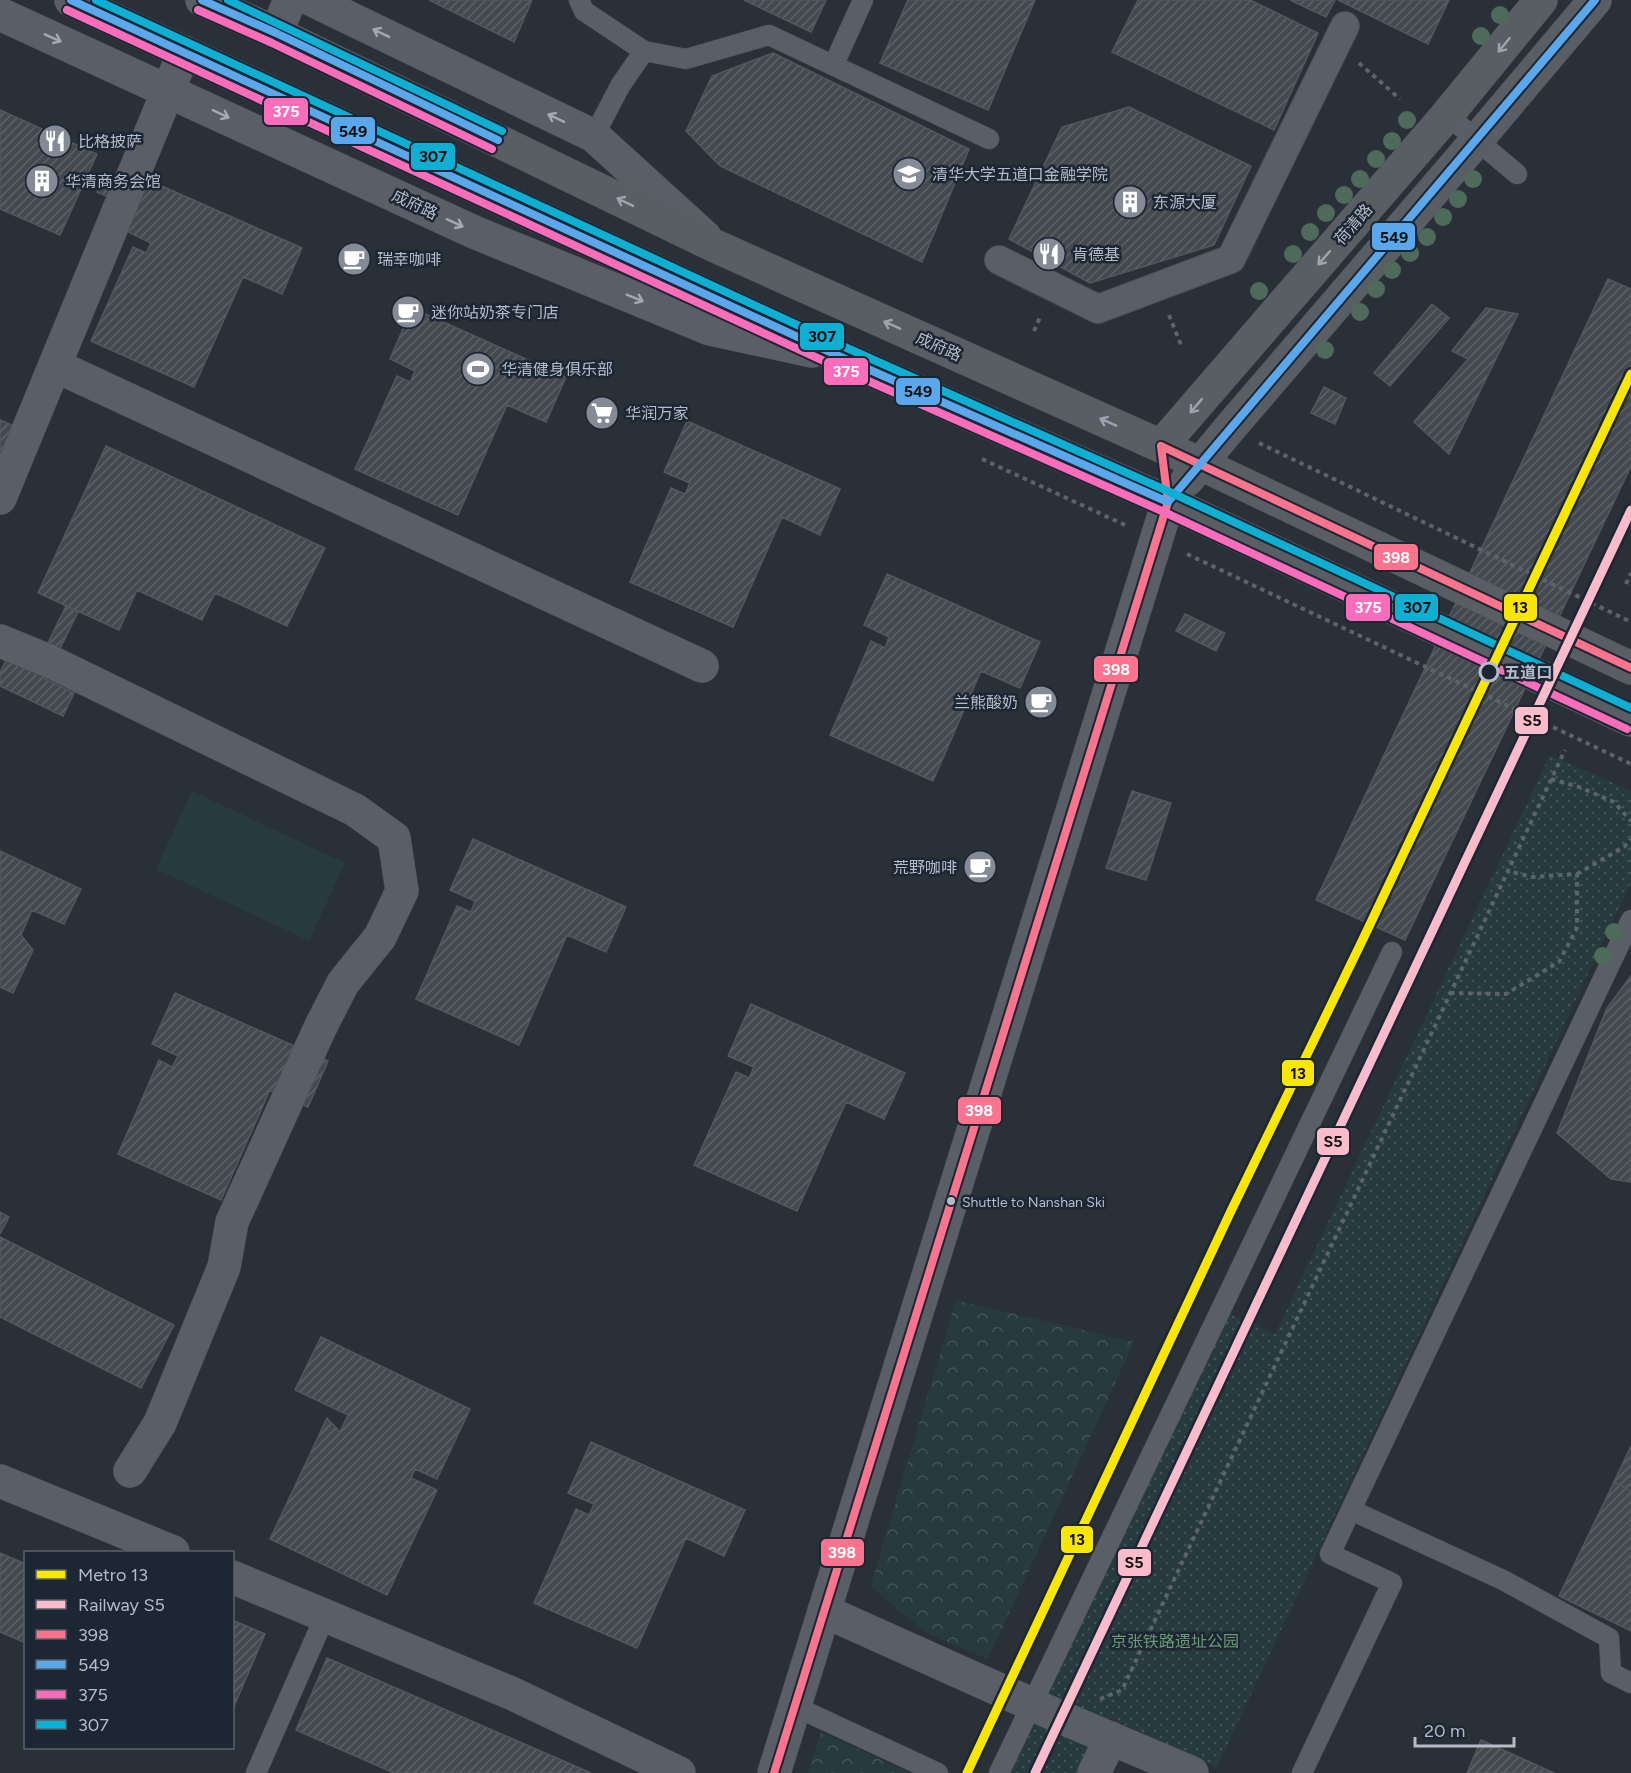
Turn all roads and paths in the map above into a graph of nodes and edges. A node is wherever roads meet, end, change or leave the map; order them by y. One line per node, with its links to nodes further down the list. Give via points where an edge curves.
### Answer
1 (71, 0): 13 (main road, 成府路)
2 (290, 0): 10 (street)
3 (312, 0): 18 (street, 成府路, one-way to 3)
4 (579, 0): 12 (lane, via 584,11)
5 (863, 0): 14 (lane)
6 (1541, 0): 17 (main road, 荷清路, one-way to 17)
7 (1595, 0): 20 (main road)
8 (221, 4): 10 (main road, 成府路)
9 (0, 14): 15 (street, 成府路, one-way to 15)
10 (276, 33): 22 (main road, 成府路, one-way to 10)
11 (1340, 34): 16 (path); 23 (street, via 1231,259 1098,309)
12 (644, 51): 14 (lane, via 686,59 770,34); 18 (lane)
13 (184, 52): 15 (street); 24 (main road, 成府路)
14 (834, 64): 19 (lane)
15 (168, 90): 24 (street, 成府路, one-way to 24, via 474,232 710,329); 25 (street)
16 (1400, 99)
17 (1447, 115): 20 (lane); 27 (main road, 荷清路, one-way to 27)
18 (594, 136): 22 (street, 成府路)
19 (989, 139)
20 (1477, 140): 21 (lane); 26 (main road)
21 (1517, 174)
22 (716, 246): 27 (main road, 成府路, one-way to 22)
23 (999, 260)
24 (843, 358): 31 (main road, 成府路)
25 (56, 366): 30 (street); 37 (street)
26 (1229, 429): 29 (main road); 35 (path)
27 (1161, 446): 29 (main road, 成府路); 31 (main road)
28 (980, 458): 32 (path)
29 (1201, 464): 31 (main road); 38 (main road)
30 (0, 498)
31 (1168, 502): 32 (street); 39 (main road, 成府路)
32 (1156, 539): 41 (path); 55 (street)
33 (1631, 573): 34 (path)
34 (1626, 584)
35 (1631, 622)
36 (0, 641): 50 (street, via 356,810 394,838 402,891 380,937 343,983 320,1028 232,1222 224,1267 160,1423)
37 (702, 666)
38 (1631, 668)
39 (1631, 720)
40 (1565, 750): 42 (path)
41 (1631, 764)
42 (1551, 779): 43 (path, via 1614,802); 45 (path)
43 (1631, 821)
44 (1631, 839): 46 (path)
45 (1508, 871): 46 (path, via 1532,877); 49 (path)
46 (1577, 874): 49 (path, via 1577,928 1559,962 1506,994)
47 (1631, 920): 52 (lane)
48 (1392, 952): 59 (lane)
49 (1450, 993): 59 (path, via 1122,1690)
50 (130, 1472)
51 (0, 1481): 53 (street)
52 (1351, 1510): 57 (lane, via 1503,1580 1609,1638 1611,1673); 68 (lane, via 1330,1554 1392,1583)
53 (171, 1551)
54 (234, 1578): 56 (street)
55 (824, 1611): 58 (street); 59 (street)
56 (325, 1616): 61 (lane); 62 (street, via 511,1693)
57 (1631, 1683)
58 (794, 1706): 63 (street); 64 (lane)
59 (1045, 1710): 60 (street); 65 (lane)
60 (1110, 1738): 66 (street); 67 (street)
61 (256, 1773)
62 (679, 1773)
63 (774, 1773)
64 (938, 1773)
65 (999, 1773)
66 (1094, 1773)
67 (1192, 1773)
68 (1302, 1773)

